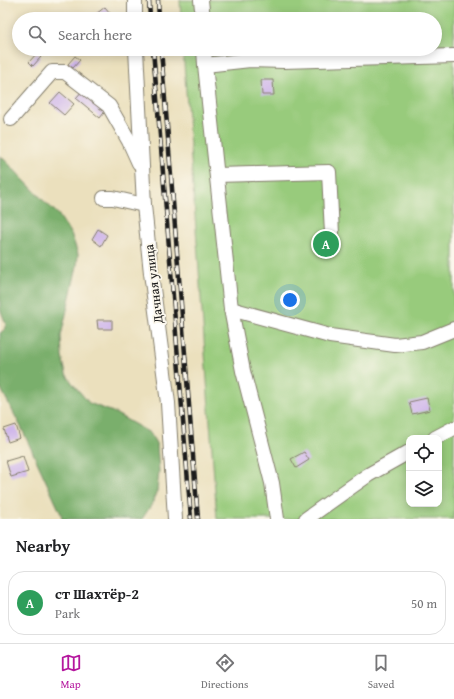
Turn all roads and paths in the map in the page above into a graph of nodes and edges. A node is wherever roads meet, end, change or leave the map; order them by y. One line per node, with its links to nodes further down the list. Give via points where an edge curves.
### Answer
1 (135, 0): 3 (street)
2 (201, 0): 4 (street)
3 (135, 12)
4 (202, 12)
5 (136, 56): 10 (street, Дачная улица)
6 (204, 56): 8 (street)
7 (454, 56): 8 (street, via 250,60)
8 (205, 65): 11 (street)
9 (10, 119): 10 (street, via 52,72 65,72 109,106)
10 (142, 169): 13 (street, Дачная улица)
11 (217, 175): 14 (street, via 329,172); 15 (street)
12 (104, 198): 13 (street)
13 (144, 205): 20 (street, Дачная улица, via 168,403)
14 (332, 234)
15 (231, 309): 16 (street, via 330,336 395,345 422,342); 21 (street, via 243,371 272,483)
16 (454, 329)
17 (454, 428): 18 (street)
18 (441, 435)
19 (406, 454): 22 (street, via 368,475)
20 (175, 519)
21 (277, 519)
22 (306, 519)

